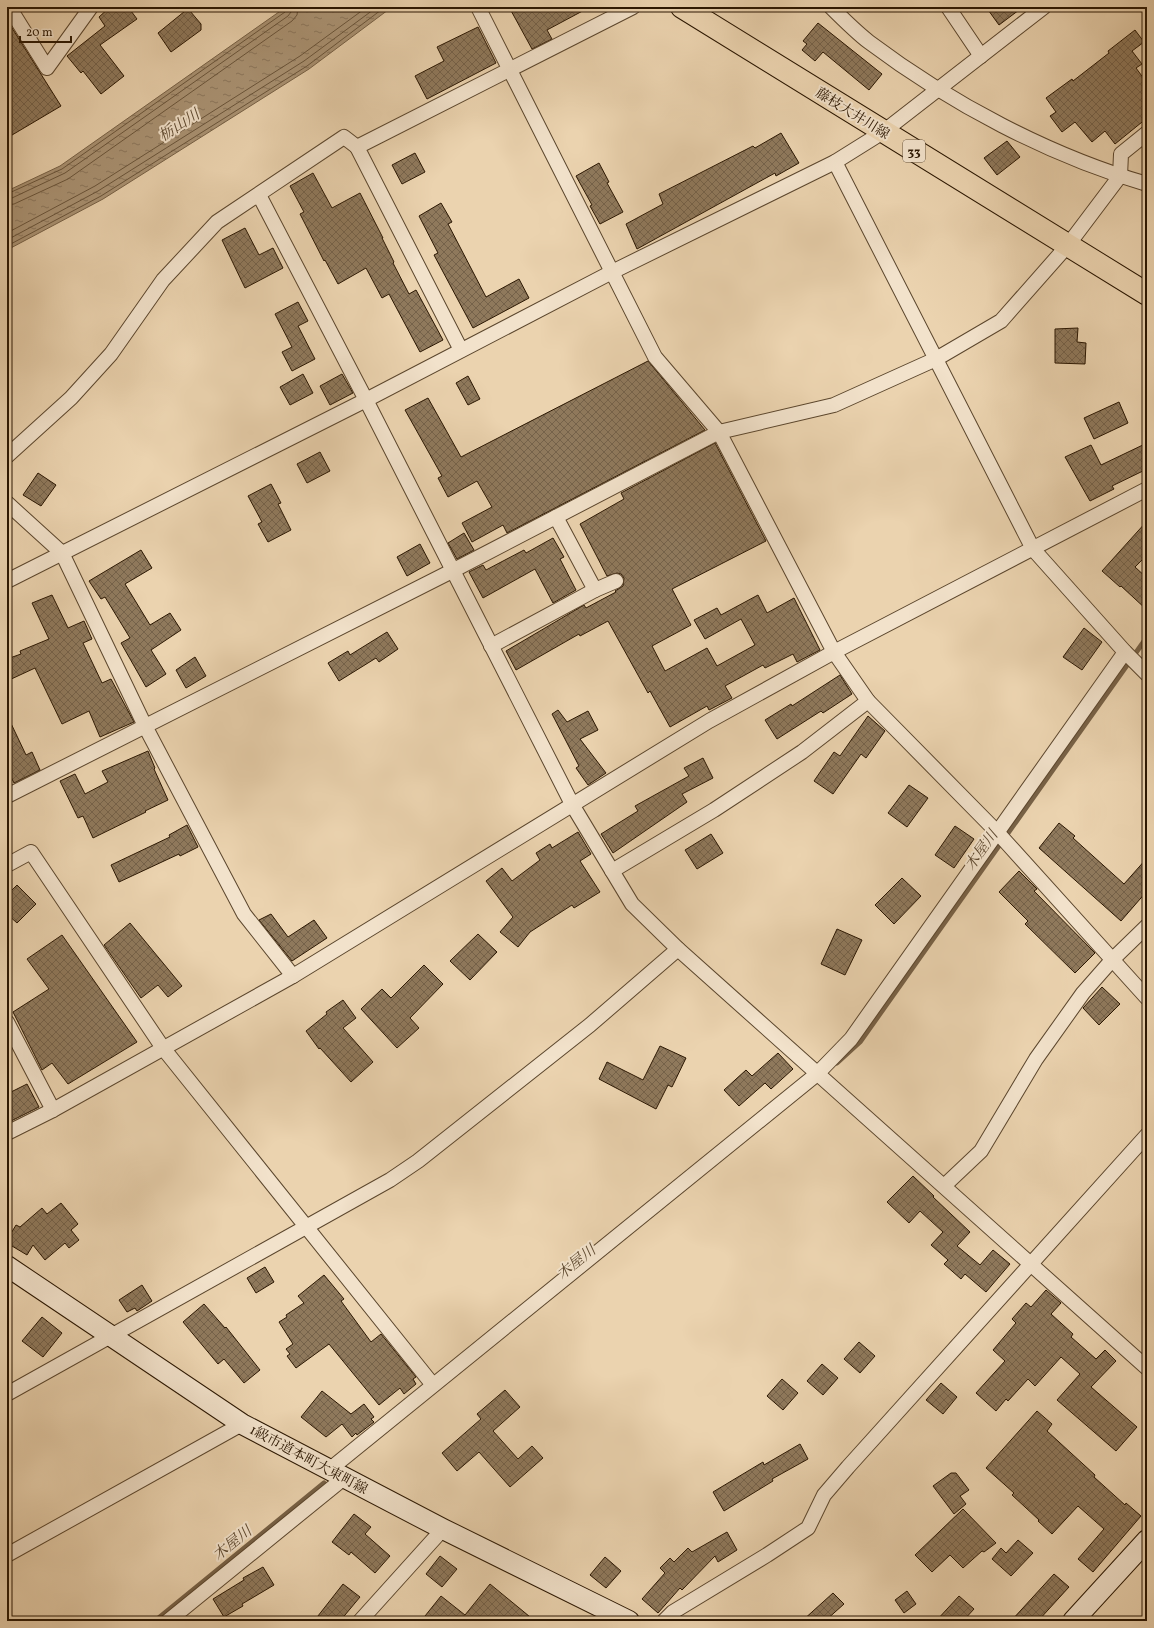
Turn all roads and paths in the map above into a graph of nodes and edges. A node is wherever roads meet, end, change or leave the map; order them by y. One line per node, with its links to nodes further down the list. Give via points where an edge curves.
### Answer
1 (9, 7): 2 (street, via 47,68)
2 (91, 7)
3 (478, 7): 10 (street)
4 (633, 7): 10 (street)
5 (682, 7): 12 (main road, 藤枝大井川線 / 33)
6 (831, 7): 11 (street, via 868,41)
7 (948, 7): 9 (street)
8 (1044, 7): 9 (street)
9 (981, 56): 11 (street)
10 (509, 69): 14 (street); 20 (street)
11 (938, 89): 12 (street); 16 (street, via 1025,137)
12 (883, 132): 15 (street); 19 (main road, 藤枝大井川線 / 33)
13 (1147, 133): 16 (street, via 1121,154)
14 (357, 147): 18 (street, via 344,137); 22 (street)
15 (835, 162): 20 (street); 23 (street)
16 (1120, 176): 17 (street); 19 (street)
17 (1147, 184)
18 (259, 195): 24 (street); 26 (street, via 217,222 164,280 111,354 71,398)
19 (1068, 245): 21 (main road, 藤枝大井川線 / 33); 23 (street, via 1001,321)
20 (612, 272): 22 (street); 25 (street, via 655,357)
21 (1147, 294)
22 (461, 350): 24 (street)
23 (936, 358): 25 (street, via 834,405); 30 (street)
24 (366, 400): 31 (street); 32 (street)
25 (719, 432): 29 (street); 37 (street)
26 (7, 456)
27 (1147, 489): 30 (street)
28 (7, 503): 31 (street)
29 (556, 517): 32 (street); 35 (street)
30 (1033, 550): 37 (street); 38 (street)
31 (62, 553): 33 (street); 40 (street)
32 (452, 571): 36 (street); 40 (street)
33 (7, 581)
34 (616, 581): 35 (street)
35 (595, 590): 36 (street)
36 (491, 646): 42 (street)
37 (834, 652): 39 (street); 42 (street, via 709,721)
38 (1135, 662): 43 (street)
39 (868, 700): 43 (street); 45 (street, via 802,752 714,810)
40 (145, 726): 41 (street); 49 (street, via 244,914)
41 (7, 796)
42 (573, 806): 45 (street); 49 (street)
43 (1002, 838): 48 (street); 53 (street, via 852,1039)
44 (7, 865): 52 (street, via 31,852)
45 (612, 871): 47 (street, via 632,904)
46 (1147, 926): 48 (street)
47 (678, 949): 53 (street); 58 (street, via 590,1025 418,1161)
48 (1112, 960): 50 (street); 57 (street, via 1083,993 1036,1059 981,1151)
49 (293, 976): 52 (street)
50 (1147, 998)
51 (7, 1022): 54 (street)
52 (163, 1048): 54 (street); 58 (street)
53 (817, 1074): 57 (street); 63 (street)
54 (53, 1110): 55 (street)
55 (7, 1133)
56 (1147, 1135): 59 (street)
57 (944, 1186): 59 (street)
58 (306, 1228): 61 (street); 63 (street)
59 (1032, 1264): 62 (street); 73 (street, via 843,1472 824,1495 808,1528 673,1612)
60 (7, 1266): 61 (street, 1級市道本町大東町線)
61 (111, 1337): 64 (street); 65 (street, 1級市道本町大東町線)
62 (1147, 1368)
63 (433, 1385): 66 (street)
64 (7, 1394)
65 (242, 1424): 66 (street, 1級市道本町大東町線); 69 (street)
66 (337, 1474): 67 (street, 1級市道本町大東町線); 70 (street)
67 (443, 1530): 71 (street); 72 (street, 1級市道本町大東町線)
68 (1147, 1540): 74 (street)
69 (7, 1555)
70 (168, 1621)
71 (360, 1621)
72 (629, 1621)
73 (664, 1621)
74 (1073, 1621)

